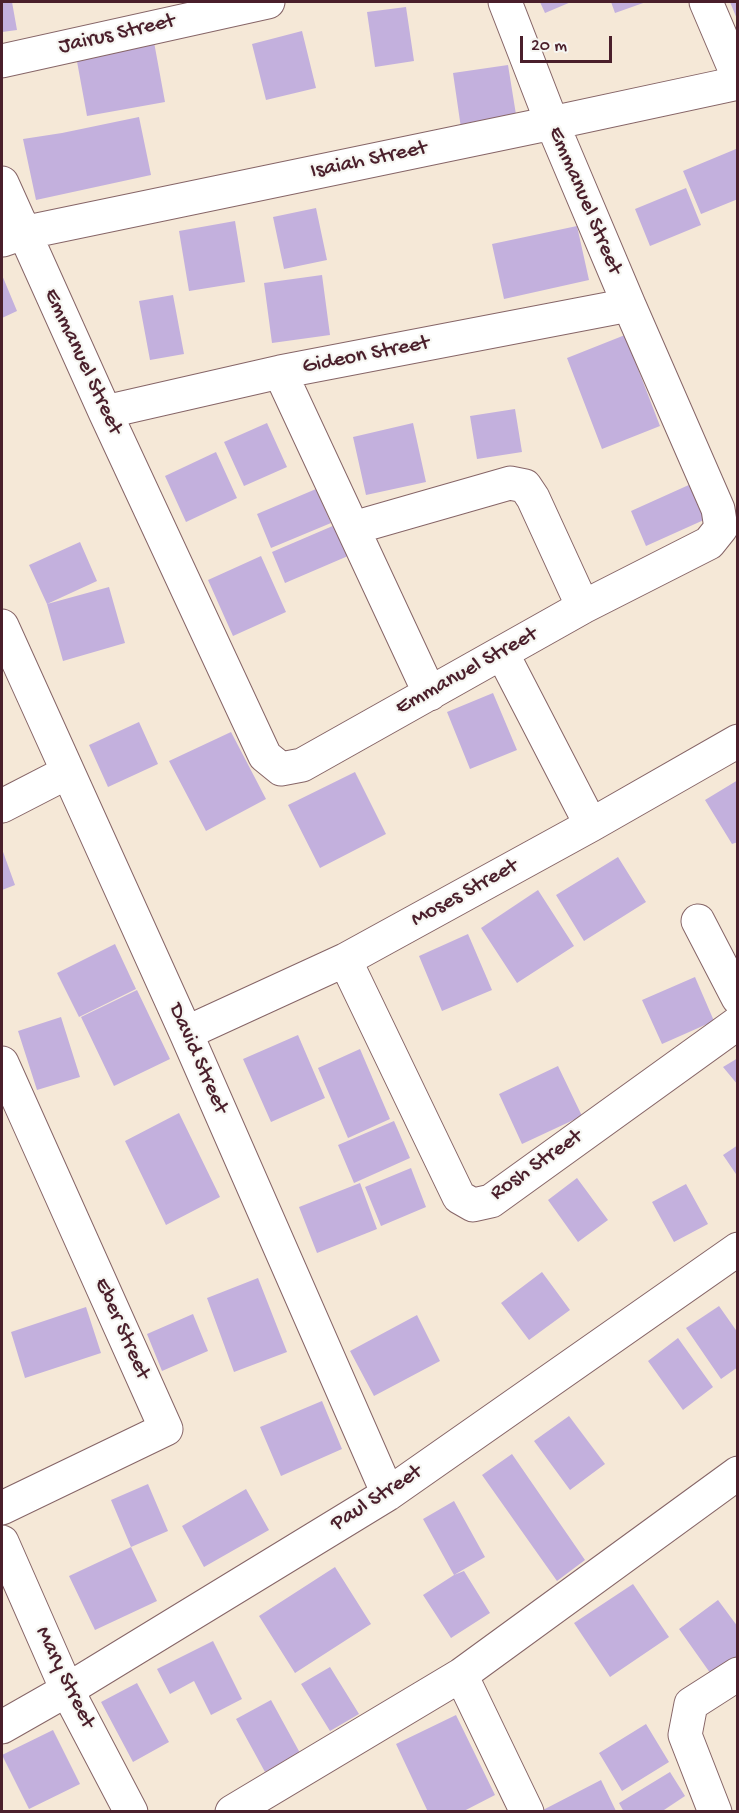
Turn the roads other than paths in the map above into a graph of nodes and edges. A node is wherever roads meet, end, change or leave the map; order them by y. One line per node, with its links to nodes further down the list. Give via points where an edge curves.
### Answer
1 (268, 2): 4 (street, Jairus Street)
2 (505, 2): 7 (street, Emmanuel Street)
3 (706, 2): 5 (street)
4 (2, 61)
5 (738, 76)
6 (738, 83): 7 (street, Isaiah Street)
7 (552, 123): 9 (street, Isaiah Street); 10 (street, Emmanuel Street)
8 (2, 183): 9 (street, Emmanuel Street)
9 (12, 237): 12 (street, Emmanuel Street)
10 (628, 305): 11 (street, Gideon Street); 14 (street, Emmanuel Street, via 718,509 721,528 709,543)
11 (280, 372): 12 (street, Gideon Street); 13 (street)
12 (105, 412): 17 (street, Emmanuel Street, via 266,756 281,769 302,765)
13 (353, 528): 14 (street, via 510,483 525,486); 17 (street)
14 (583, 607): 16 (street, Emmanuel Street)
15 (2, 626): 19 (street, David Street)
16 (502, 653): 17 (street, Emmanuel Street); 21 (street)
17 (430, 694)
18 (738, 741): 21 (street, Moses Street)
19 (68, 772): 20 (street); 26 (street, David Street)
20 (2, 806)
21 (591, 825): 23 (street, Moses Street)
22 (698, 921): 24 (street)
23 (345, 960): 25 (street, Rosh Street, via 459,1197 473,1205 491,1201); 26 (street, Moses Street)
24 (738, 998)
25 (738, 1023)
26 (186, 1033): 30 (street, David Street)
27 (2, 1063): 31 (street, Eber Street, via 166,1429)
28 (738, 1250): 30 (street, Paul Street)
29 (738, 1473): 34 (street)
30 (388, 1494): 35 (street, Paul Street)
31 (2, 1508)
32 (2, 1542): 35 (street, Mary Street)
33 (738, 1674): 40 (street, via 691,1704 685,1735)
34 (460, 1675): 38 (street); 39 (street)
35 (67, 1690): 36 (street, Paul Street); 37 (street, Mary Street)
36 (2, 1726)
37 (131, 1812)
38 (232, 1812)
39 (526, 1812)
40 (715, 1812)

